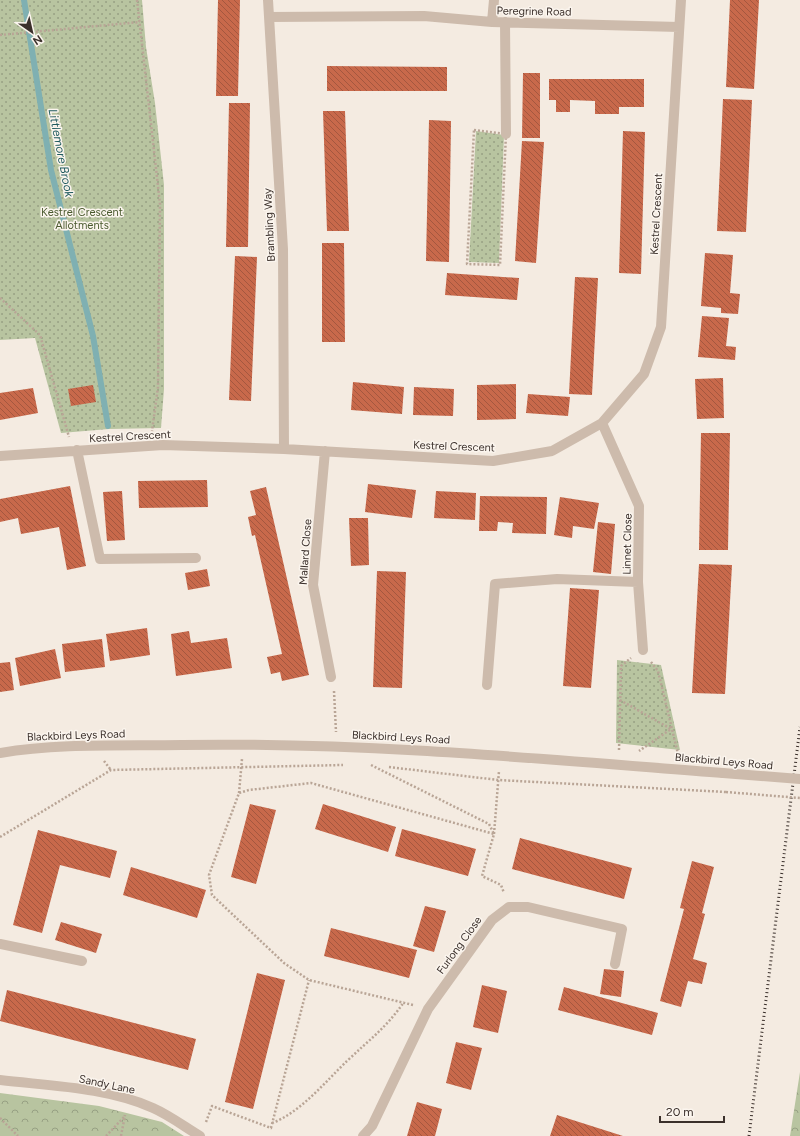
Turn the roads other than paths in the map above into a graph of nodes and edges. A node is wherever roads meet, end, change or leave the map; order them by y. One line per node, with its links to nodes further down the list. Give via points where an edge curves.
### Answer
1 (268, 0): 4 (street, Brambling Way)
2 (494, 0): 5 (street)
3 (681, 0): 7 (street, Kestrel Crescent)
4 (269, 17): 5 (street, Peregrine Road, via 424,16); 10 (street, Brambling Way, via 283,249)
5 (492, 22): 6 (street, Peregrine Road)
6 (505, 22): 7 (street, Peregrine Road); 8 (street)
7 (679, 27): 9 (street, Kestrel Crescent, via 661,327 644,374)
8 (506, 134)
9 (602, 423): 12 (street, Kestrel Crescent, via 552,451 493,461); 15 (street, Linnet Close, via 639,506)
10 (284, 449): 11 (street, Kestrel Crescent, via 152,446); 12 (street, Kestrel Crescent)
11 (75, 450): 13 (street, Kestrel Crescent); 14 (street, via 100,559)
12 (325, 452): 17 (street, Mallard Close, via 313,585)
13 (0, 456)
14 (196, 558)
15 (638, 582): 16 (street, Linnet Close); 18 (street, via 557,579 496,584)
16 (643, 650)
17 (331, 677)
18 (487, 685)
19 (0, 753): 20 (street, Blackbird Leys Road, bridge, via 20,749 94,746 336,746 501,755)
20 (800, 779)
21 (0, 944): 22 (street)
22 (82, 961)
23 (615, 964): 26 (street, Furlong Close, via 622,929 528,907 509,907 492,920 428,1009 372,1126)
24 (0, 1080): 25 (street, Sandy Lane, via 97,1092 128,1100 153,1108)
25 (200, 1136)
26 (363, 1136)

